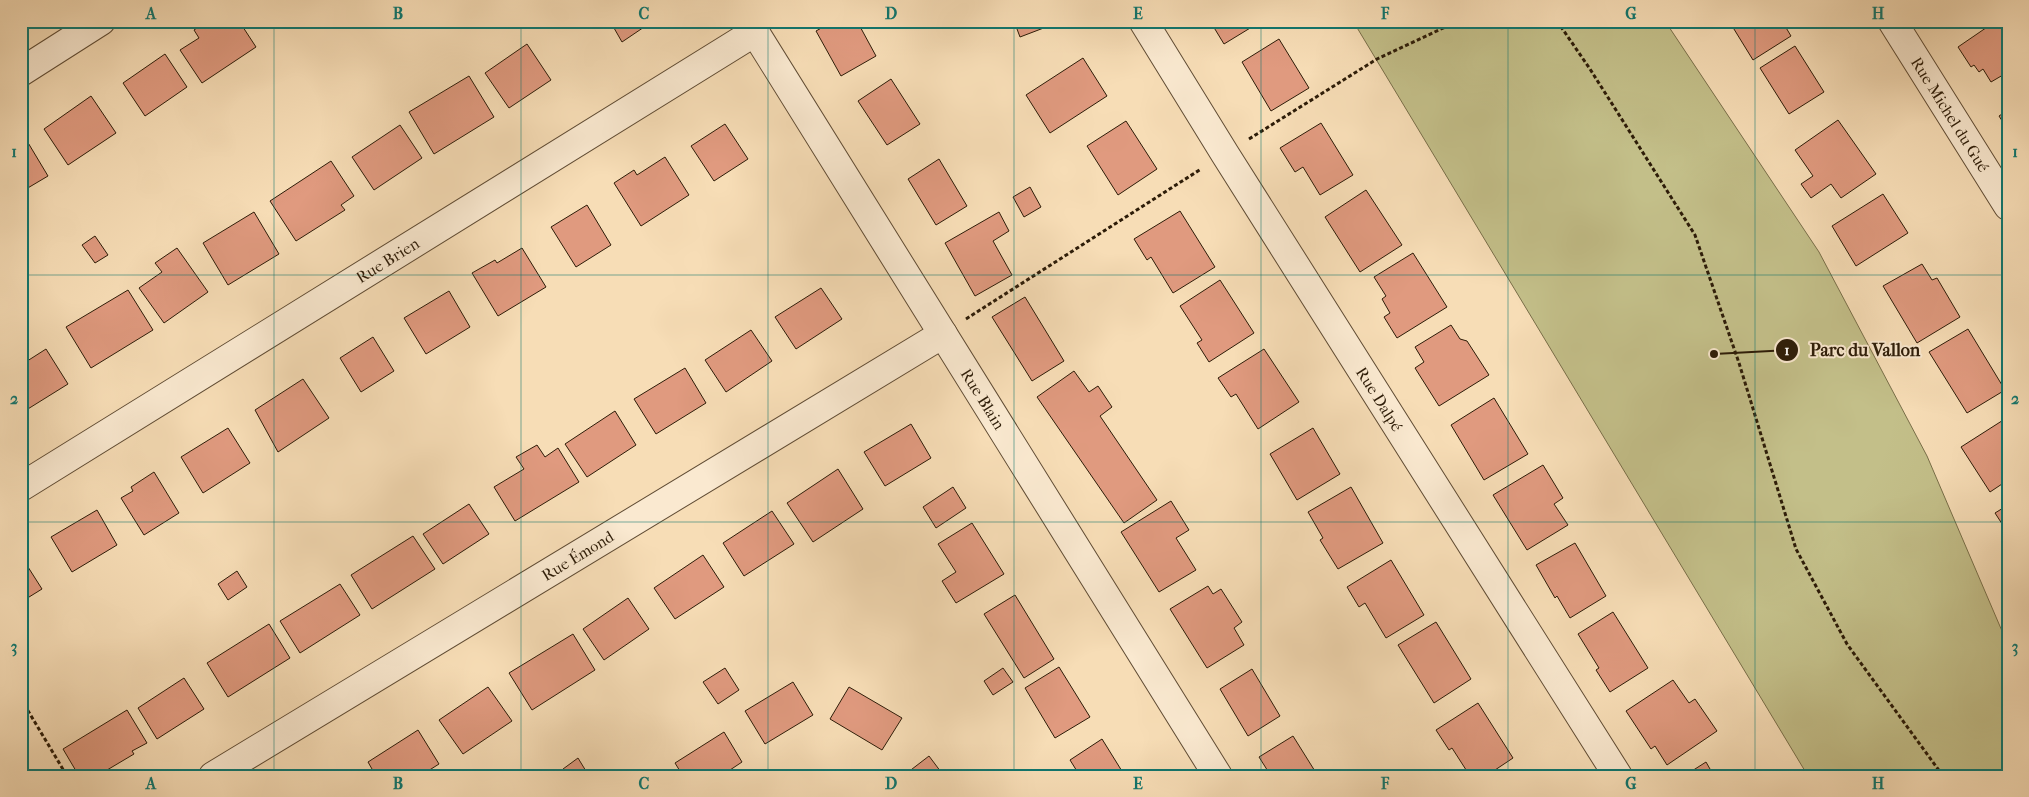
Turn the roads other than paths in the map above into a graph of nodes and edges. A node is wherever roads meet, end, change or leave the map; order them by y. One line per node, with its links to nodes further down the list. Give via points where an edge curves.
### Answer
1 (102, 21): 5 (street)
2 (1143, 21): 11 (street, Rue Dalpé)
3 (1892, 21): 6 (street, Rue Michel du Gué)
4 (751, 27): 7 (street, Rue Blain); 8 (street, Rue Brien)
5 (21, 72)
6 (2008, 206)
7 (943, 334): 9 (street, Rue Émond); 10 (street, Rue Blain)
8 (21, 487)
9 (213, 776)
10 (1218, 776)
11 (1618, 776)

